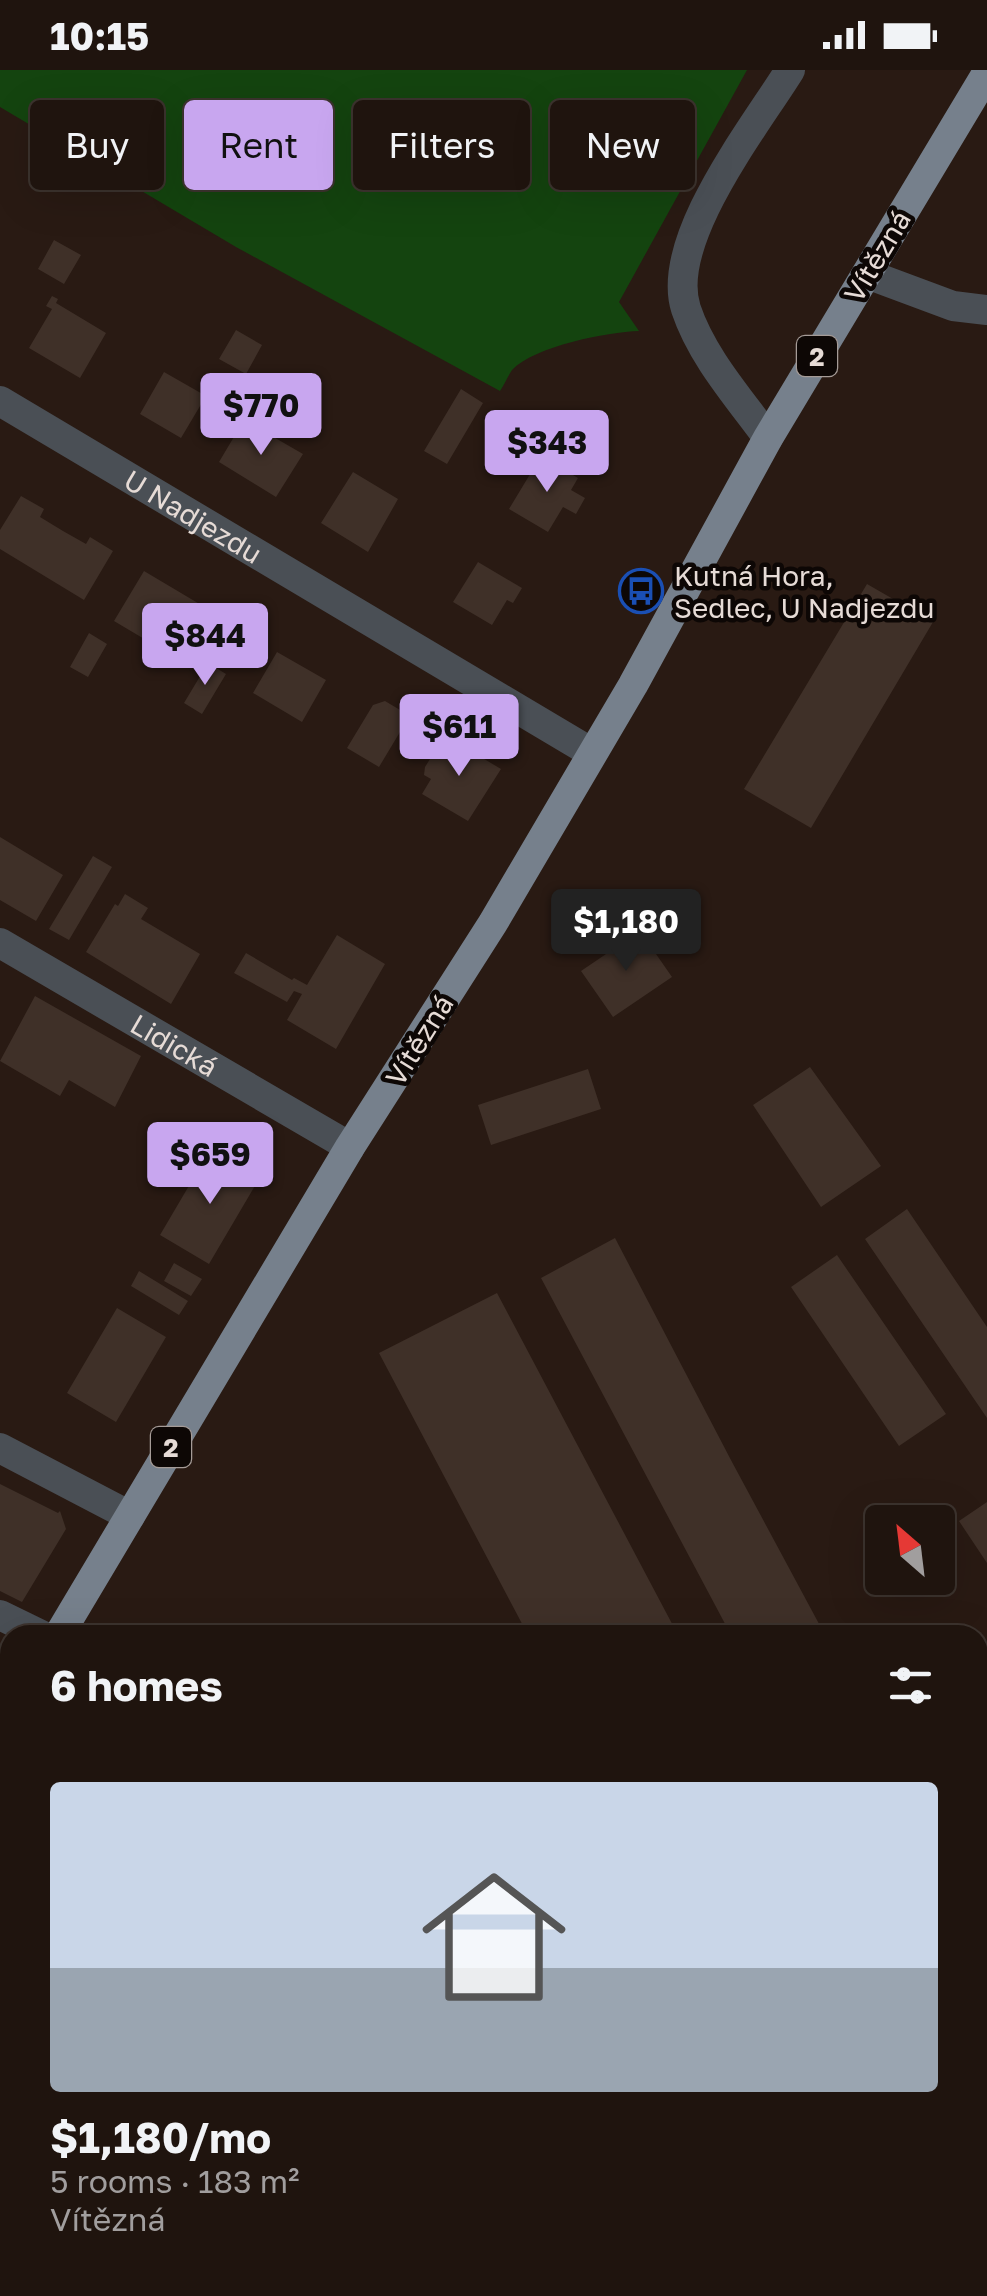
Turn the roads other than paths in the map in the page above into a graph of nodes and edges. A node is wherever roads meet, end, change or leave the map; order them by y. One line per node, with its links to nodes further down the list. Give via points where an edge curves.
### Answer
1 (790, 70): 6 (street, via 713,194 682,266 694,329)
2 (987, 73): 3 (main road, Vítězná / 2)
3 (867, 274): 4 (street, via 953,306); 6 (main road, Vítězná / 2)
4 (987, 310)
5 (0, 401): 7 (street, U Nadjezdu)
6 (768, 438): 7 (main road, Vítězná / 2)
7 (592, 754): 9 (main road, Vítězná / 2)
8 (0, 943): 9 (street, Lidická)
9 (350, 1147): 11 (main road, Vítězná / 2)
10 (0, 1448): 11 (street)
11 (130, 1516): 12 (main road, Vítězná / 2)
12 (65, 1625)

